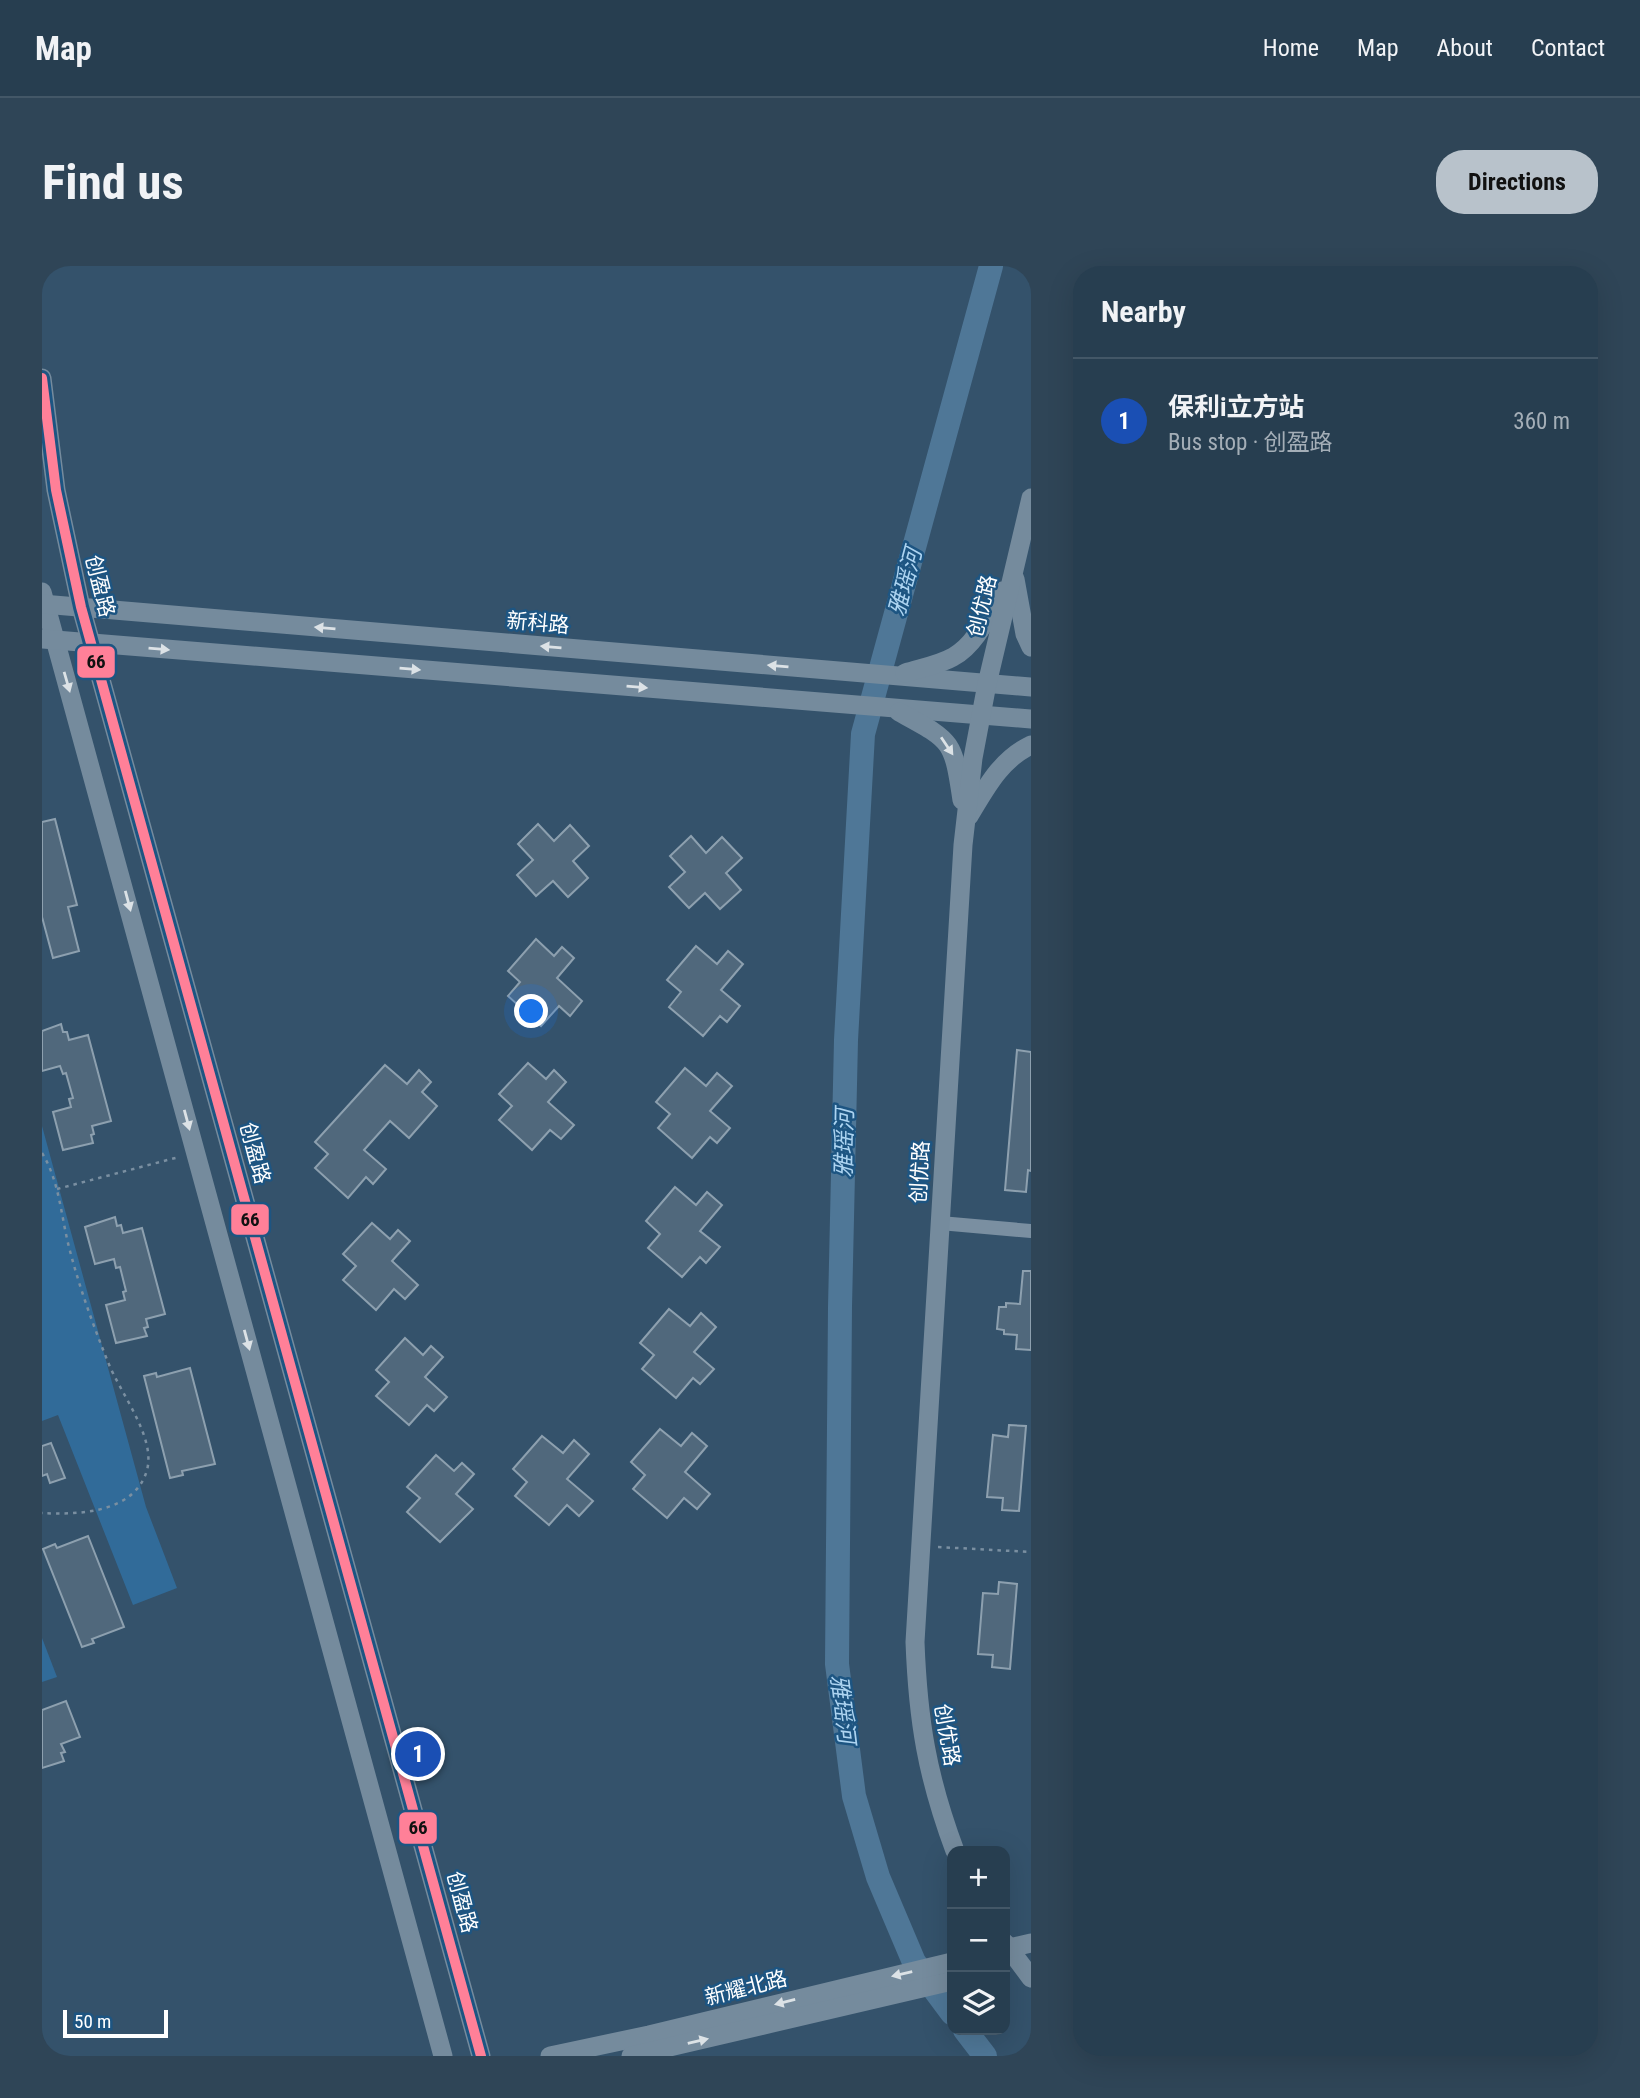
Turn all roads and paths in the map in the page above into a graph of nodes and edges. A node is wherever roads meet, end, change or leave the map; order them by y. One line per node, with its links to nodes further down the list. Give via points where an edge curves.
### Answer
1 (42, 378): 5 (street, 创盈路, via 56,489)
2 (1031, 498): 3 (street, 创优路)
3 (1013, 572): 8 (street); 9 (street, via 963,651); 10 (street, 创优路)
4 (43, 600): 5 (street, 新科路); 6 (street)
5 (81, 607): 7 (street, 创盈路); 9 (street, 新科路, one-way to 5)
6 (48, 640): 7 (street); 17 (street, one-way to 17)
7 (91, 643): 12 (street, one-way to 12); 33 (street, 创盈路)
8 (1031, 647)
9 (894, 676): 10 (street, 新科路)
10 (987, 684): 11 (street, 新科路); 13 (street, 创优路)
11 (1031, 687)
12 (892, 708): 13 (street); 16 (street, one-way to 16, via 939,734 951,748)
13 (981, 715): 14 (street); 16 (street, 创优路)
14 (1031, 719)
15 (1031, 745): 16 (street, via 1000,768)
16 (965, 823): 20 (street, 创优路)
17 (196, 1152): 19 (path); 32 (street, one-way to 32)
18 (42, 1153): 19 (path)
19 (57, 1189): 22 (path, via 87,1309 146,1437 149,1454 140,1486 128,1498 86,1512)
20 (940, 1223): 21 (street); 23 (street, 创优路)
21 (1031, 1231)
22 (42, 1513)
23 (921, 1546): 24 (path); 25 (street, 创优路, via 917,1696 924,1750)
24 (1031, 1552)
25 (953, 1846)
26 (1031, 1943): 27 (street)
27 (1010, 1946)
28 (1010, 1952): 30 (street)
29 (947, 1963): 34 (street, 新耀北路, one-way to 34)
30 (1022, 1969)
31 (947, 1982): 35 (street, 新耀北路, one-way to 31)
32 (443, 2056)
33 (481, 2056)
34 (550, 2056)
35 (631, 2056)

